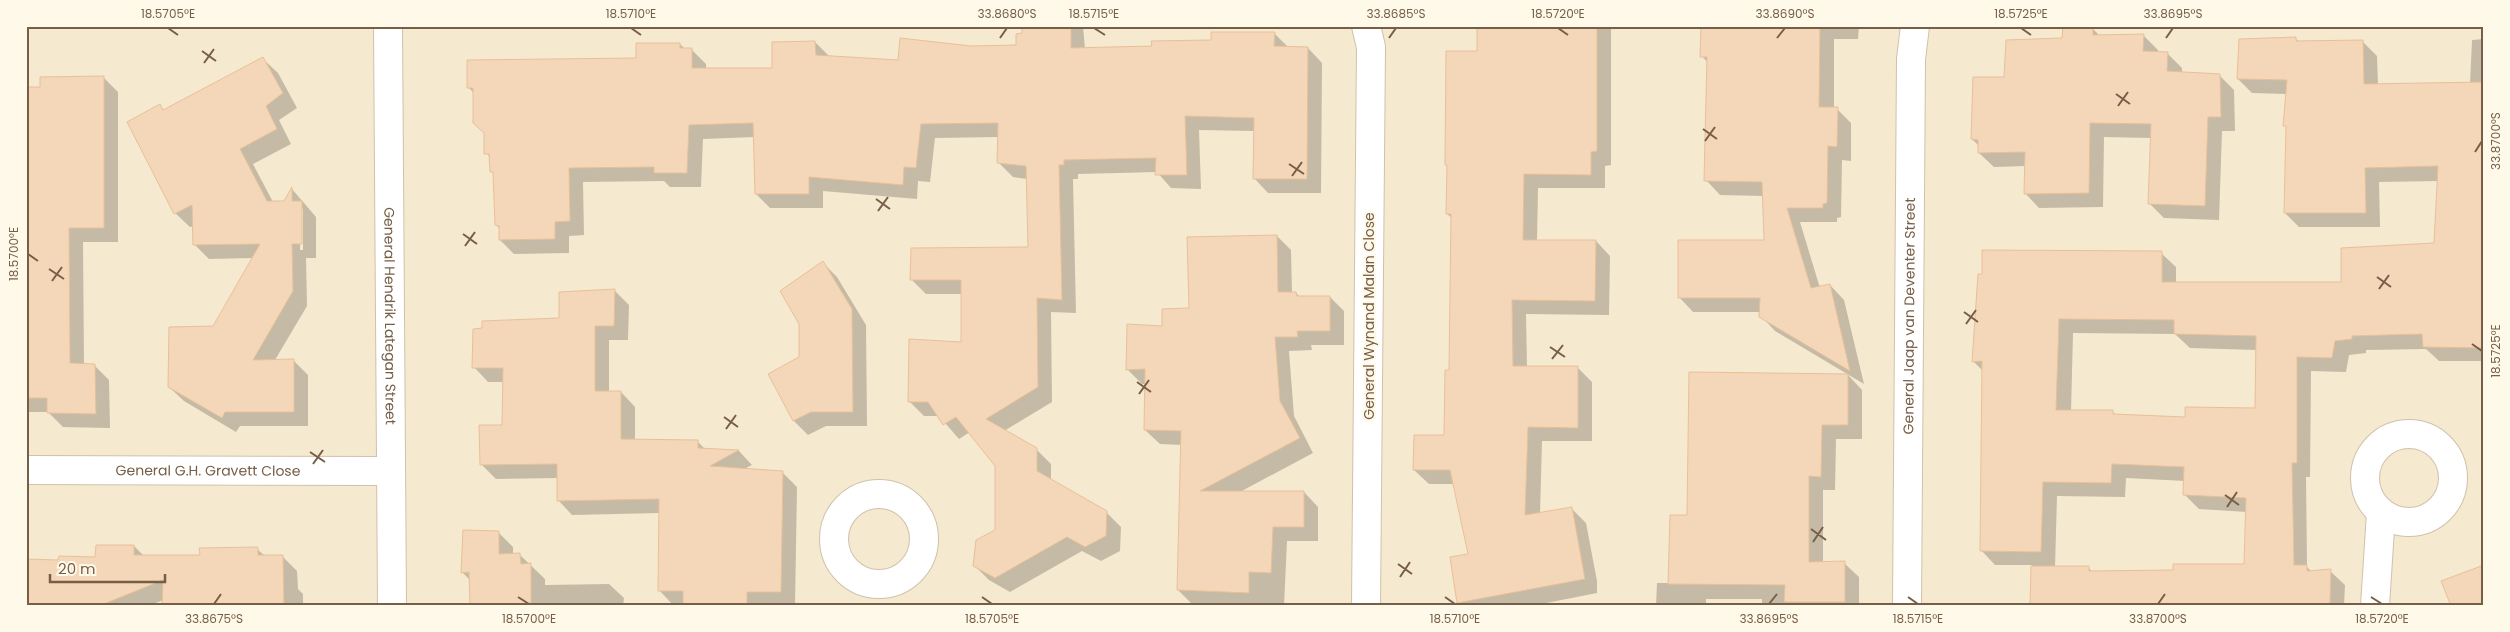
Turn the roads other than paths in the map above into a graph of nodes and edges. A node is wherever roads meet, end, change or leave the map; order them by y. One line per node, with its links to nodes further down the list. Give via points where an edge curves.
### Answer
1 (388, 26): 5 (street, General Hendrik Lategan Street)
2 (1366, 26): 8 (street, General Wynand Malan Close, via 1371,46)
3 (1915, 26): 9 (street, General Jaap van Deventer Street, via 1910,59)
4 (26, 470): 5 (street, General G.H. Gravett Close)
5 (390, 472): 7 (street, General Hendrik Lategan Street)
6 (2381, 513): 10 (street)
7 (392, 606)
8 (1366, 606)
9 (1907, 606)
10 (2374, 606)

